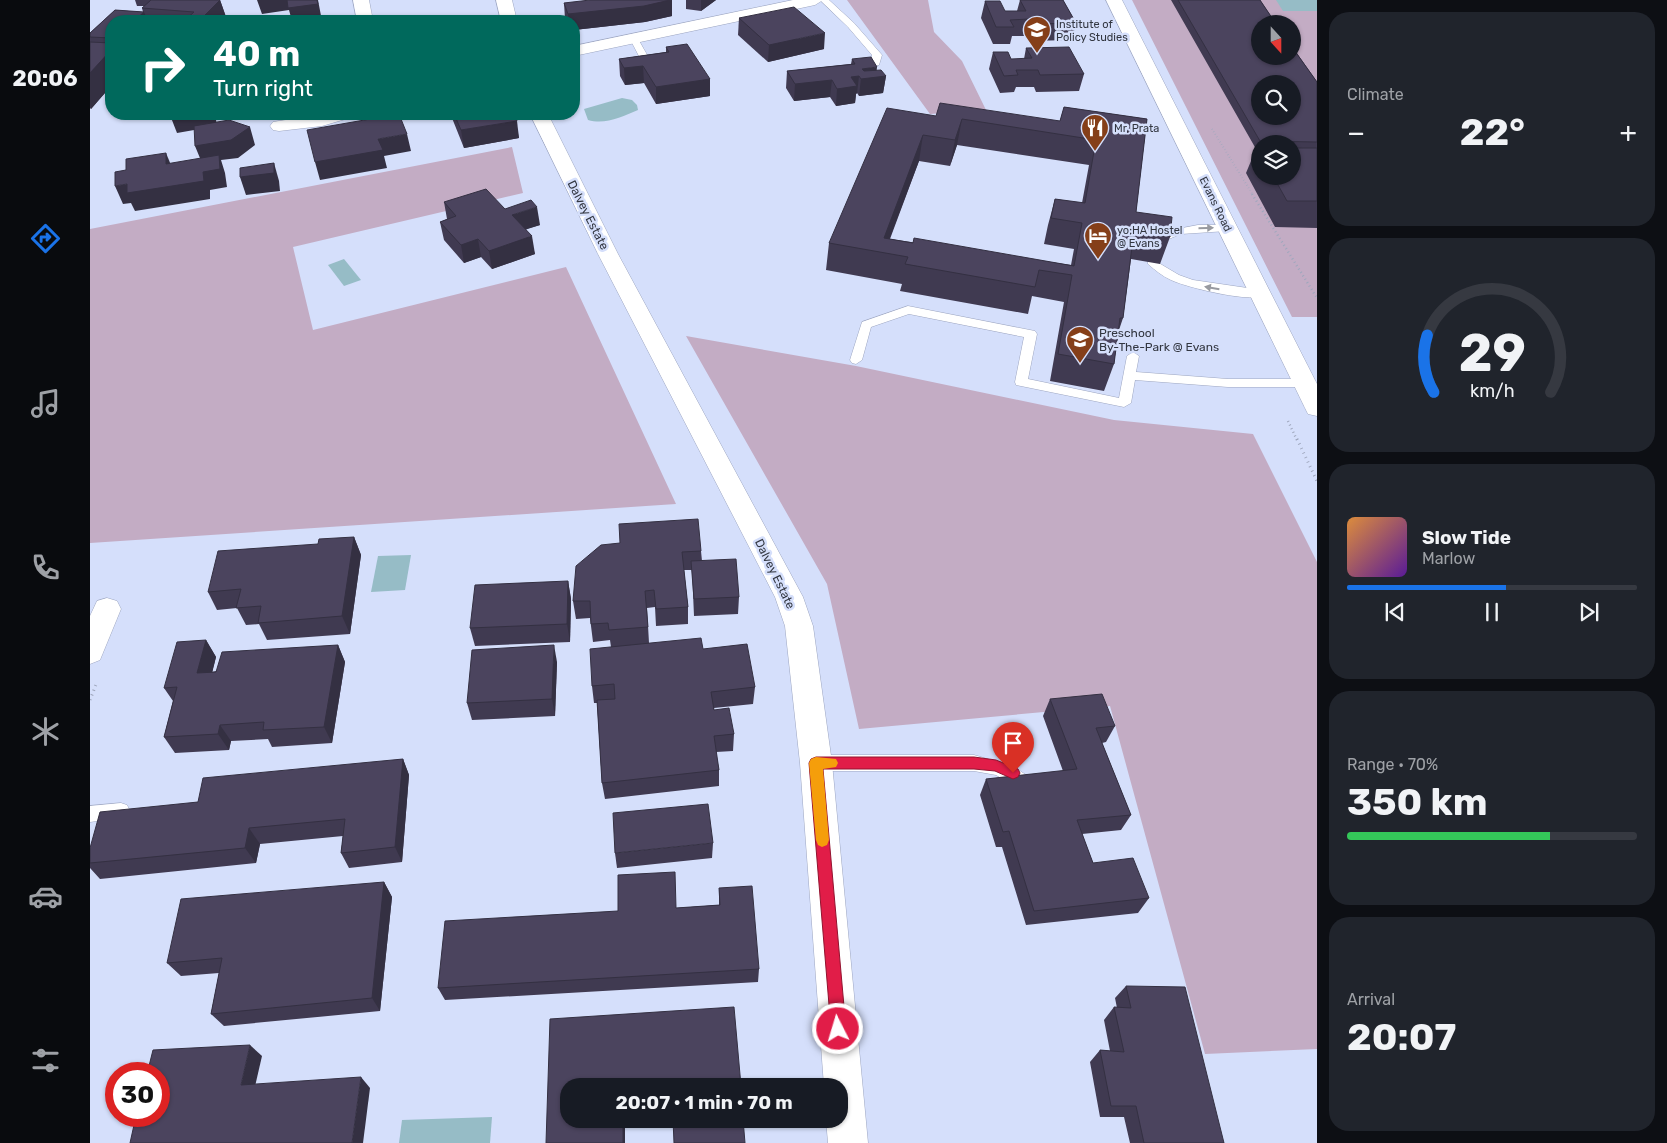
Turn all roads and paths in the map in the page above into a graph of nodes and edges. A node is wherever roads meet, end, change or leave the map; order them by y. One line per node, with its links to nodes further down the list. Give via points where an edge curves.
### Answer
1 (361, 0): 6 (street)
2 (504, 0): 7 (street)
3 (815, 0): 8 (street)
4 (824, 0): 11 (lane, via 877,55 876,63 869,66)
5 (1114, 0): 16 (street, Evans Road)
6 (364, 15)
7 (508, 15)
8 (634, 38): 9 (street); 10 (lane)
9 (580, 50)
10 (645, 60)
11 (840, 70)
12 (325, 120): 15 (street)
13 (542, 120): 28 (street, Dalvey Estate, via 608,254 789,597 799,626)
14 (1207, 122): 20 (path)
15 (279, 126)
16 (1227, 228): 17 (lane, one-way to 16, via 1163,235 1185,229); 19 (street, Evans Road)
17 (1154, 242)
18 (1152, 262): 19 (lane, one-way to 18, via 1190,283 1161,271)
19 (1261, 294): 24 (street, Evans Road)
20 (1317, 298)
21 (1133, 356): 23 (lane)
22 (856, 360): 23 (lane, via 866,325 908,310 1031,334 1021,382 1124,403)
23 (1130, 376): 24 (lane, via 1228,383)
24 (1305, 383): 25 (street, Evans Road)
25 (1317, 408)
26 (107, 609): 27 (street)
27 (90, 652)
28 (816, 763): 29 (lane, via 974,763 996,766 1013,773); 32 (street, Dalvey Estate)
29 (1026, 784)
30 (134, 809): 31 (lane)
31 (90, 814)
32 (848, 1143)

